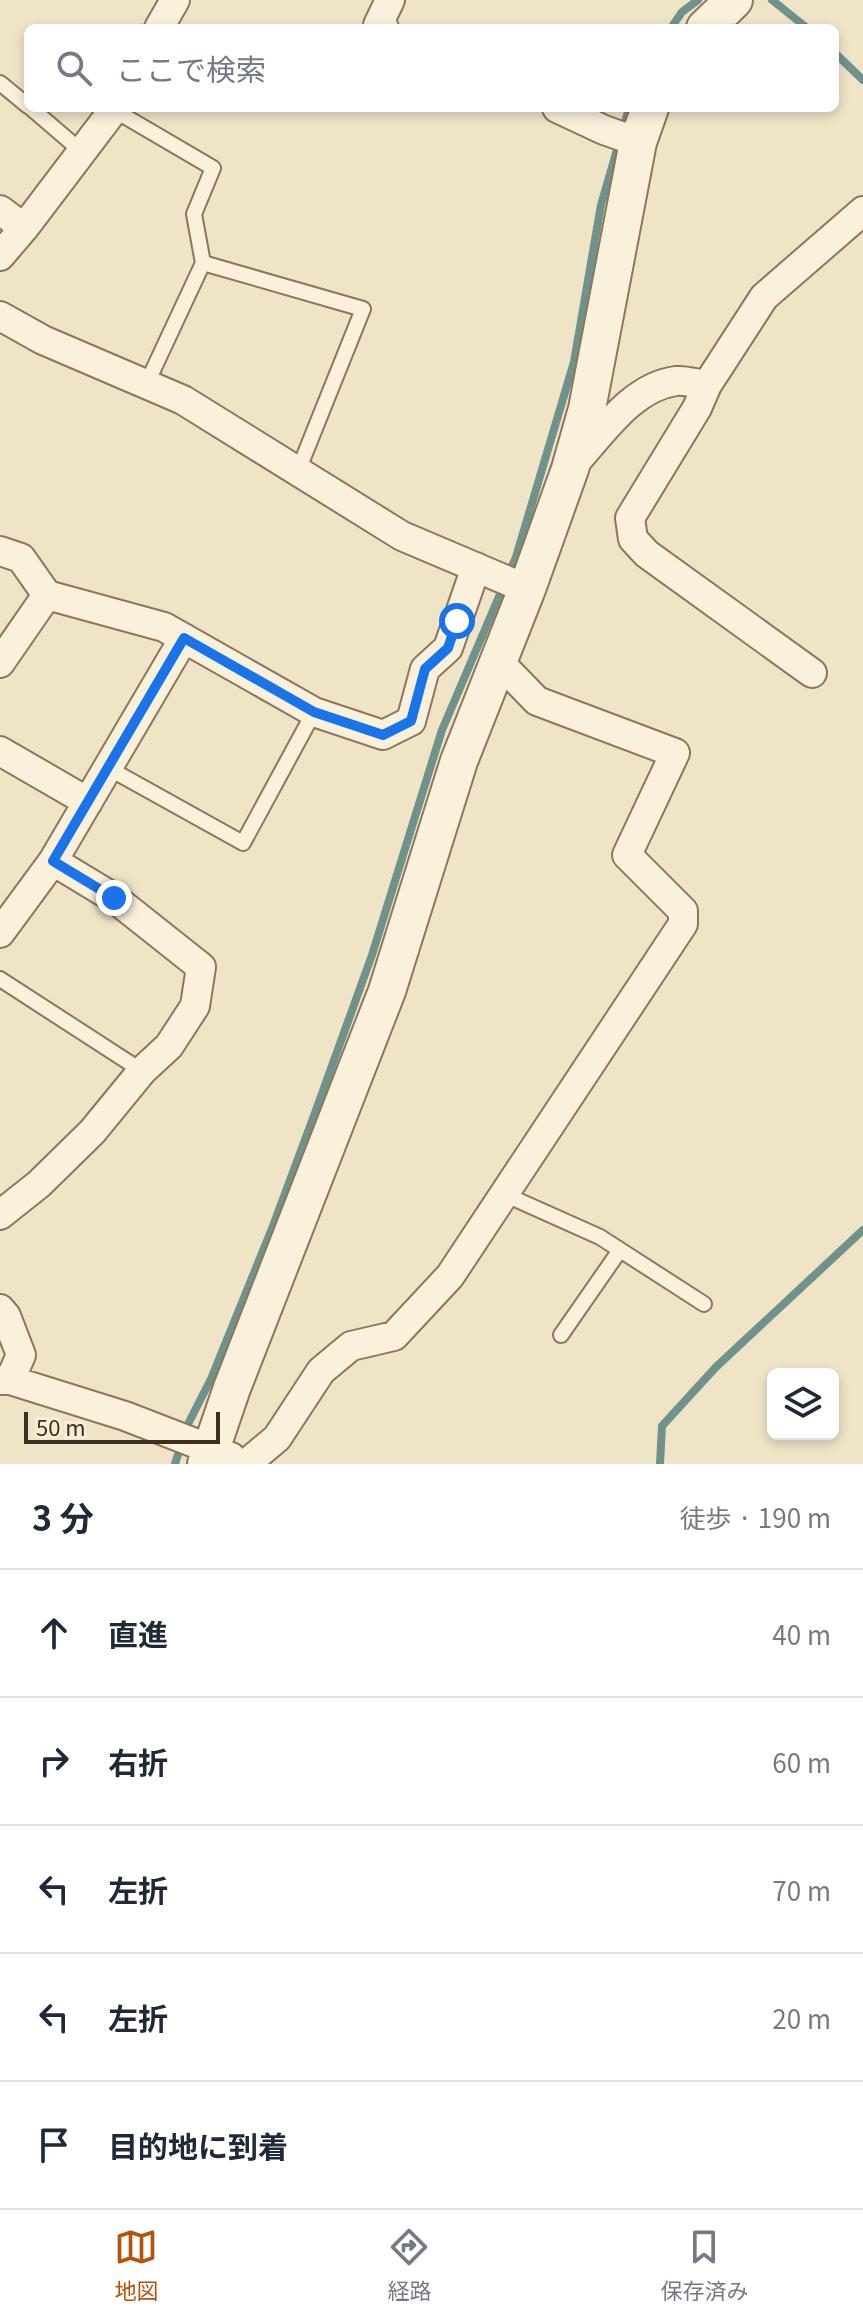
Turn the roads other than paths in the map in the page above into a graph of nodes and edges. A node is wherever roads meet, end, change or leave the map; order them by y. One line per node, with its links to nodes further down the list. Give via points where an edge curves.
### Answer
1 (175, 0): 4 (street)
2 (390, 0): 5 (street)
3 (734, 0): 6 (street)
4 (161, 24)
5 (378, 24)
6 (709, 24)
7 (0, 83): 8 (lane)
8 (24, 103)
9 (35, 112): 15 (lane)
10 (113, 112): 15 (street)
11 (120, 112): 20 (lane, via 213,168 194,214)
12 (566, 112): 14 (street)
13 (646, 112): 14 (street)
14 (623, 136): 24 (street, via 587,409)
15 (81, 151): 18 (street)
16 (0, 210): 18 (street)
17 (861, 217): 23 (street, via 764,297)
18 (24, 228): 19 (street)
19 (0, 256)
20 (203, 263): 22 (lane); 25 (lane, via 363,309)
21 (0, 316): 22 (street, via 43,340)
22 (147, 383): 25 (street)
23 (707, 385): 24 (street, via 679,380 655,386 628,404); 32 (street, via 630,518 633,539)
24 (570, 469): 27 (street)
25 (298, 471): 27 (street, via 402,536)
26 (0, 551): 28 (street, via 21,558)
27 (502, 579): 30 (street); 33 (street, via 425,669 411,721 383,735)
28 (47, 595): 29 (street, via 164,627); 31 (street)
29 (184, 638): 33 (street); 35 (street)
30 (498, 661): 41 (street, via 537,701 675,753 627,855 683,911 683,924); 48 (street, via 459,761 387,991)
31 (0, 663)
32 (812, 673)
33 (314, 712): 35 (lane, via 243,843)
34 (0, 751): 36 (street)
35 (108, 768): 36 (street)
36 (88, 802): 37 (street)
37 (53, 861): 38 (street); 40 (street, via 114,898 201,967 195,1006 169,1046)
38 (5, 917)
39 (0, 979): 40 (lane)
40 (142, 1071): 42 (street, via 92,1132)
41 (506, 1195): 43 (lane); 49 (street, via 450,1276 394,1336 351,1346 321,1371 277,1438)
42 (0, 1215)
43 (620, 1250): 44 (lane); 46 (lane)
44 (704, 1304)
45 (0, 1309): 47 (street, via 21,1355)
46 (561, 1335)
47 (5, 1380): 48 (street, via 125,1416)
48 (196, 1448): 49 (street)
49 (246, 1464)

